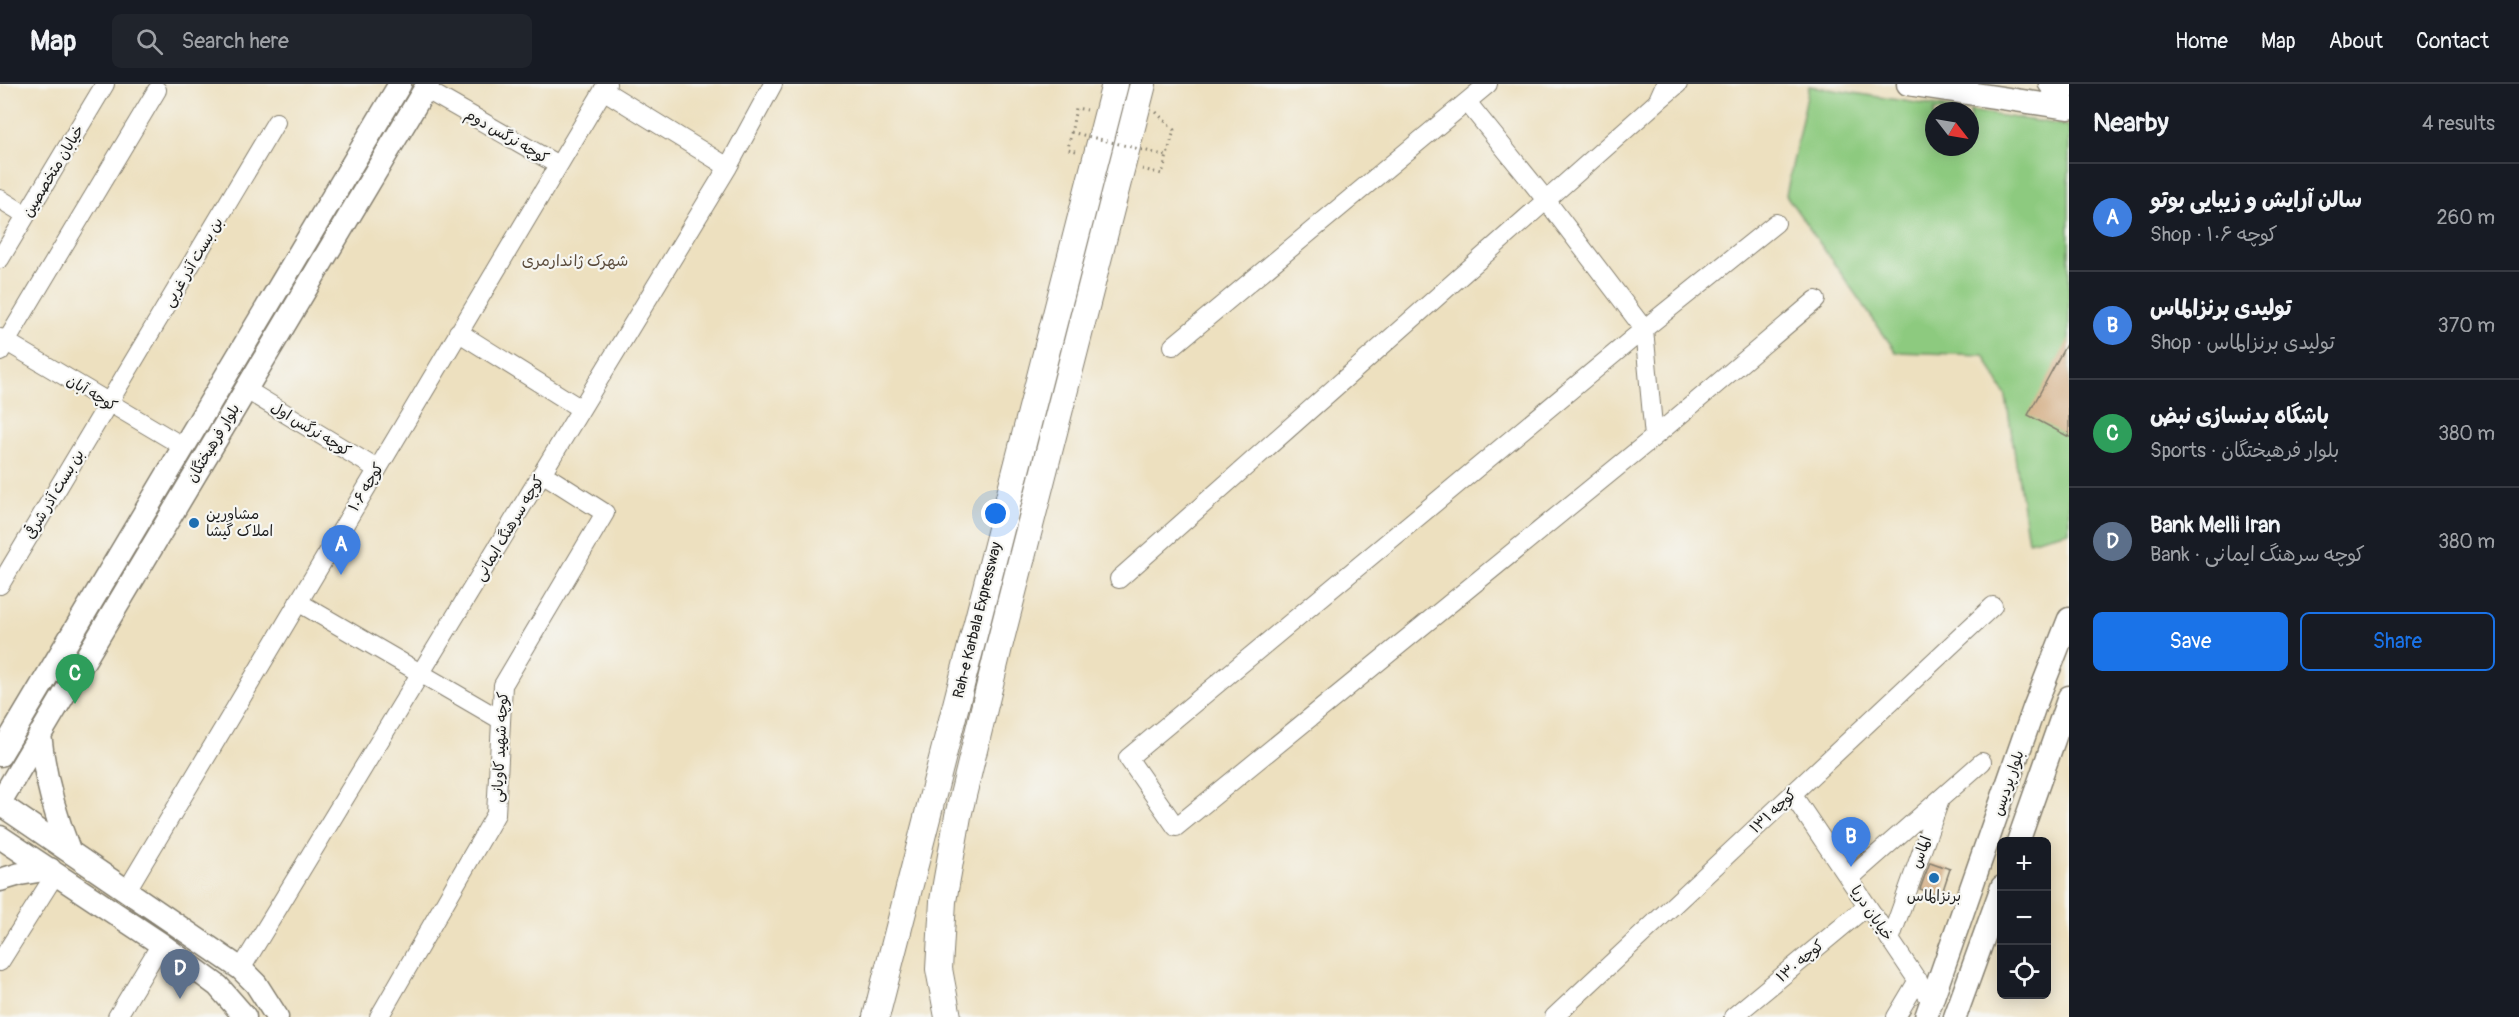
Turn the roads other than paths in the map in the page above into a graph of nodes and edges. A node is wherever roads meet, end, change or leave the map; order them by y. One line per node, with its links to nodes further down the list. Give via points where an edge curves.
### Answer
1 (105, 84): 23 (street, خیابان متخصصین)
2 (400, 84): 35 (main road, بلوار فرهیختگان)
3 (773, 84): 20 (street, کوچه سرهنگ ایمانی)
4 (1115, 84): 72 (highway, Rah-e Karbala Expressway)
5 (1488, 84): 15 (street)
6 (1665, 84): 16 (street)
7 (1678, 84): 16 (street)
8 (1908, 84): 17 (main road)
9 (2050, 84): 12 (main road)
10 (427, 87): 19 (street, کوچه نرگس دوم); 31 (main road, بلوار فرهیختگان)
11 (605, 87): 19 (street, کوچه ۱۰۶); 20 (street)
12 (2069, 87)
13 (1143, 88): 65 (highway, Rah-e Karbala Expressway, via 958,816 943,901)
14 (157, 90): 29 (street)
15 (1467, 102): 22 (street); 30 (street)
16 (1657, 102): 22 (street)
17 (2069, 108)
18 (276, 122): 32 (street, بن بست آذر غربی)
19 (558, 165): 28 (street, کوچه ۱۰۶)
20 (728, 167): 33 (street, کوچه سرهنگ ایمانی)
21 (0, 200): 23 (street)
22 (1546, 201): 27 (street); 38 (street)
23 (26, 215): 25 (street, خیابان متخصصین)
24 (1776, 223): 27 (street)
25 (0, 259)
26 (1816, 300): 34 (street)
27 (1644, 329): 34 (street); 34 (street, via 1128,758 1176,827)
28 (458, 332): 33 (street); 36 (street, کوچه ۱۰۶)
29 (2, 344): 32 (street, کوچه آبان)
30 (1173, 346)
31 (245, 389): 36 (street, کوچه نرگس اول); 46 (main road, بلوار فرهیختگان)
32 (109, 403): 35 (street, کوچه آبان); 39 (street, بن بست آذر شرقی)
33 (581, 409): 37 (street, کوچه سرهنگ ایمانی)
34 (1654, 437)
35 (184, 447): 47 (main road, بلوار فرهیختگان)
36 (377, 469): 40 (street, کوچه ۱۰۶)
37 (542, 473): 43 (street, کوچه سرهنگ ایمانی); 45 (street, کوچه شهید کاویانی, via 605,513 503,685)
38 (1119, 579)
39 (0, 585)
40 (298, 602): 43 (street); 58 (street, کوچه ۱۰۶)
41 (1993, 606): 49 (street, کوچه ۱۳۱)
42 (2069, 619): 67 (main road, بلوار پردیس, via 2030,719)
43 (421, 673): 45 (street); 64 (street, کوچه سرهنگ ایمانی)
44 (2069, 697): 53 (main road, بلوار پردیس)
45 (501, 720): 71 (street, کوچه شهید کاویانی, via 495,814)
46 (40, 734): 51 (main road, بلوار فرهیختگان); 54 (main road, via 50,794)
47 (0, 755)
48 (1982, 762): 50 (street)
49 (1792, 794): 56 (street, خیابان دریا); 75 (street, کوچه ۱۳۱)
50 (1941, 799): 56 (street); 61 (street, الماس)
51 (0, 803): 54 (main road)
52 (0, 837): 55 (main road)
53 (2020, 837)
54 (69, 850): 58 (main road)
55 (53, 871): 57 (main road); 62 (main road); 63 (street)
56 (1849, 879): 60 (street, خیابان دریا)
57 (0, 880)
58 (127, 890): 64 (main road)
59 (2000, 891): 78 (main road)
60 (1867, 906): 61 (street, خیابان دریا); 76 (street, کوچه ۱۳۰)
61 (1890, 940): 66 (street, خیابان دریا)
62 (161, 944): 68 (street); 69 (main road, via 218,986)
63 (0, 962)
64 (241, 969): 70 (main road)
65 (939, 969): 73 (highway); 74 (highway, Rah-e Karbala Expressway)
66 (1918, 980): 67 (street, خیابان دریا); 77 (street)
67 (1929, 1010)
68 (117, 1017)
69 (245, 1017)
70 (277, 1017)
71 (379, 1017)
72 (876, 1017)
73 (928, 1017)
74 (948, 1017)
75 (1554, 1017)
76 (1734, 1017)
77 (1896, 1017)
78 (1955, 1017)

